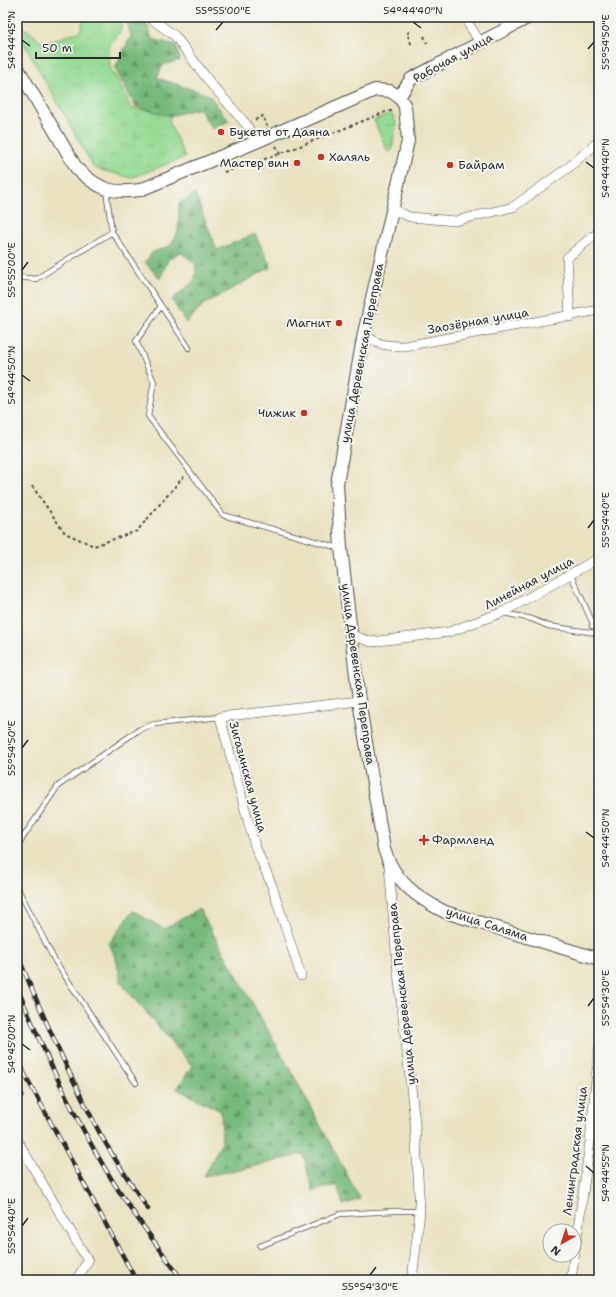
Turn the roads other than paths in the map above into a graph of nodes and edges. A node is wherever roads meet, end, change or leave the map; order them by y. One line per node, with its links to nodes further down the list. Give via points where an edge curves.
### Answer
1 (149, 17): 8 (street, via 175,36 211,84 246,124)
2 (468, 17): 4 (street, via 469,25)
3 (529, 17): 4 (street, Рабочая улица)
4 (480, 42): 6 (street, Рабочая улица, via 411,79)
5 (17, 67): 9 (street, via 77,169 91,182)
6 (399, 97): 8 (street, via 390,91 375,90); 10 (street, улица Деревенская Переправа, via 405,106 408,141)
7 (599, 141): 10 (street, via 570,167 513,207 455,221 410,217)
8 (256, 142): 9 (street, via 140,190)
9 (106, 190): 11 (lane)
10 (392, 209): 17 (street, улица Деревенская Переправа)
11 (112, 232): 13 (lane, via 36,279); 14 (lane)
12 (599, 234): 16 (street, via 567,258)
13 (17, 277)
14 (161, 306): 18 (lane); 19 (lane, via 136,341 154,382 148,416 223,515)
15 (599, 310): 16 (street, Заозёрная улица)
16 (570, 317): 17 (street, Заозёрная улица, via 405,346 389,346 374,342)
17 (364, 333): 19 (street, улица Деревенская Переправа, via 337,484)
18 (189, 348)
19 (341, 548): 26 (street, улица Деревенская Переправа)
20 (599, 558): 21 (street, Линейная улица)
21 (571, 575): 22 (street, Линейная улица); 24 (lane)
22 (503, 612): 25 (lane, via 548,626); 26 (street, Линейная улица, via 449,632 371,642)
23 (599, 621): 24 (lane)
24 (592, 626): 25 (lane)
25 (596, 633): 27 (lane)
26 (352, 635): 28 (street, улица Деревенская Переправа)
27 (599, 637)
28 (359, 701): 29 (street, Зигазинская улица); 31 (street, улица Деревенская Переправа, via 384,849)
29 (220, 717): 30 (lane, via 155,724 140,729 58,786); 34 (street, Зигазинская улица, via 255,846 272,886)
30 (17, 846)
31 (389, 865): 33 (street, улица Саляма, via 407,888 445,912); 40 (street, улица Деревенская Переправа, via 415,1123)
32 (17, 888): 37 (lane, via 55,961)
33 (599, 959)
34 (301, 976)
35 (599, 1049): 36 (street, Ленинградская улица)
36 (597, 1078): 39 (street, Ленинградская улица)
37 (136, 1083)
38 (17, 1140): 42 (street, via 88,1261)
39 (595, 1144): 44 (street, Ленинградская улица)
40 (420, 1211): 41 (lane, via 340,1214); 43 (street, улица Деревенская Переправа)
41 (260, 1246)
42 (74, 1280)
43 (412, 1280)
44 (571, 1280)

